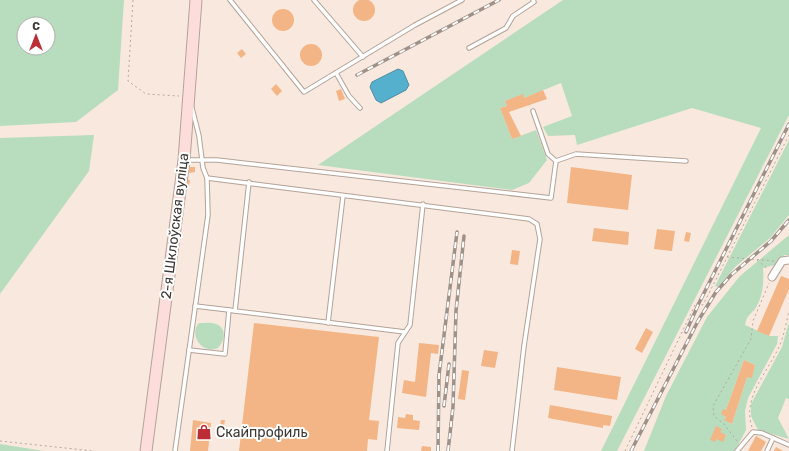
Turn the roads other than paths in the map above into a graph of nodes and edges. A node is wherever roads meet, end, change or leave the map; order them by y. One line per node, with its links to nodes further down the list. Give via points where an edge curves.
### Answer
1 (196, 0): 9 (street, 2-я Шклоўская вуліца)
2 (230, 0): 8 (lane, via 304,92)
3 (314, 0): 7 (lane)
4 (462, 0): 7 (lane)
5 (533, 0): 6 (lane, via 534,2 513,16 506,28)
6 (469, 48)
7 (363, 57): 8 (lane)
8 (336, 73): 10 (lane, via 349,96)
9 (190, 97): 12 (lane, via 199,136); 13 (street, 2-я Шклоўская вуліца)
10 (360, 108)
11 (533, 111): 14 (lane, via 548,154)
12 (201, 159): 13 (lane); 14 (lane, via 551,198); 16 (lane)
13 (184, 160): 30 (street, 2-я Шклоўская вуліца)
14 (556, 161): 15 (lane, via 576,154)
15 (686, 161)
16 (207, 178): 17 (lane); 22 (lane, via 208,215)
17 (249, 182): 18 (lane); 24 (lane)
18 (343, 196): 19 (lane); 25 (lane)
19 (423, 204): 26 (lane, via 410,324); 33 (lane, via 529,218 537,224 540,231)
20 (786, 261): 21 (street)
21 (772, 277)
22 (195, 306): 23 (lane); 27 (lane)
23 (229, 310): 24 (lane); 27 (lane, via 225,354)
24 (235, 311): 25 (lane)
25 (328, 323): 26 (lane)
26 (405, 332): 32 (lane, via 398,343)
27 (189, 350): 31 (lane)
28 (773, 438): 29 (lane); 34 (lane, via 753,432); 35 (lane)
29 (789, 445)
30 (146, 451)
31 (175, 451)
32 (387, 451)
33 (512, 451)
34 (738, 451)
35 (767, 451)

